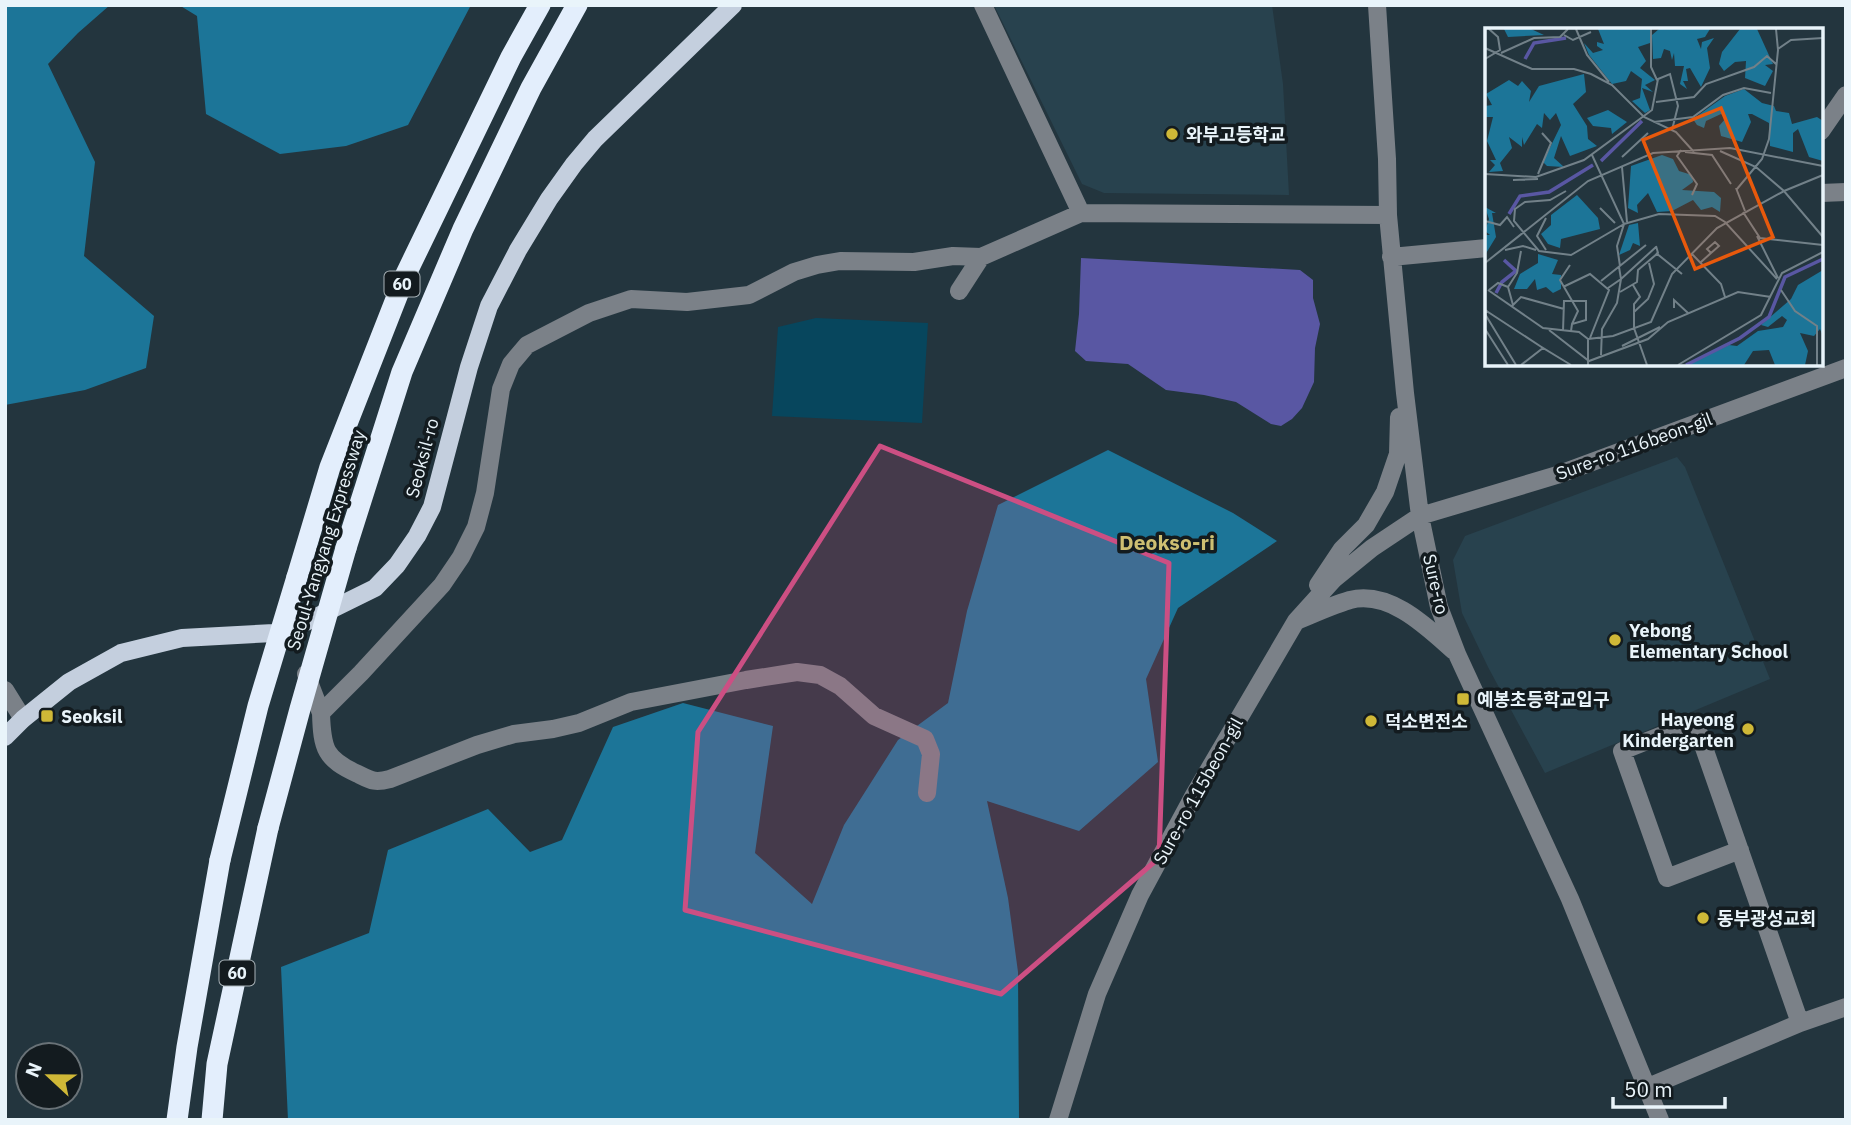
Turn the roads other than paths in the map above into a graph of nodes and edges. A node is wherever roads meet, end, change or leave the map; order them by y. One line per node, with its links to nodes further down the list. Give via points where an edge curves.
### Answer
1 (540, 5): 31 (highway, Seoul-Yangyang Expressway / 60, bridge, via 405,276 330,467 258,706 220,860)
2 (577, 5): 32 (highway, Seoul-Yangyang Expressway / 60, bridge, via 469,217 402,372 346,548 268,828 217,1064)
3 (733, 5): 20 (main road, Seoksil-ro, via 595,139 549,199 518,250 489,306 432,507 397,565 375,588)
4 (983, 5): 10 (street)
5 (1377, 5): 11 (street, Sure-ro)
6 (1846, 95): 7 (street)
7 (1823, 128)
8 (1846, 192): 9 (street)
9 (1823, 193)
10 (1081, 213): 11 (street); 13 (street)
11 (1388, 215): 14 (street, Sure-ro)
12 (1485, 248): 14 (street)
13 (981, 257): 15 (street); 23 (street, via 841,261 794,272 749,295 687,302 631,299 589,313 527,345 511,365 501,389 485,493 476,527 461,557 442,585)
14 (1391, 257): 17 (street, Sure-ro)
15 (959, 291)
16 (1846, 368): 18 (street, Sure-ro 116beon-gil, via 1557,475)
17 (1405, 393): 18 (street, Sure-ro); 19 (street, via 1398,454 1385,492 1366,525 1324,573)
18 (1420, 516): 19 (street, Sure-ro 115beon-gil, via 1334,579); 21 (street, Sure-ro, via 1439,607)
19 (1298, 619): 21 (street, via 1352,600 1374,600 1421,622); 33 (street, Sure-ro 115beon-gil, via 1140,895 1097,994)
20 (306, 622): 23 (street, via 312,634 306,676); 24 (main road, Seoksil-ro, via 274,633 182,638 121,653 69,682)
21 (1457, 654): 30 (street, Sure-ro, via 1565,888)
22 (5, 690): 24 (street)
23 (321, 713): 26 (street, via 321,736 329,755 340,766 377,783 477,745 579,723 631,702 797,672 820,675 841,686 874,716 925,739 931,754)
24 (23, 719): 25 (main road, Seoksil-ro)
25 (5, 737)
26 (927, 793)
27 (1740, 850): 27 (street, via 1695,722 1622,751 1667,878); 29 (street)
28 (1846, 1007): 29 (street)
29 (1800, 1023): 30 (street)
30 (1648, 1087): 34 (street, Sure-ro)
31 (177, 1120)
32 (212, 1120)
33 (1058, 1120)
34 (1660, 1120)

